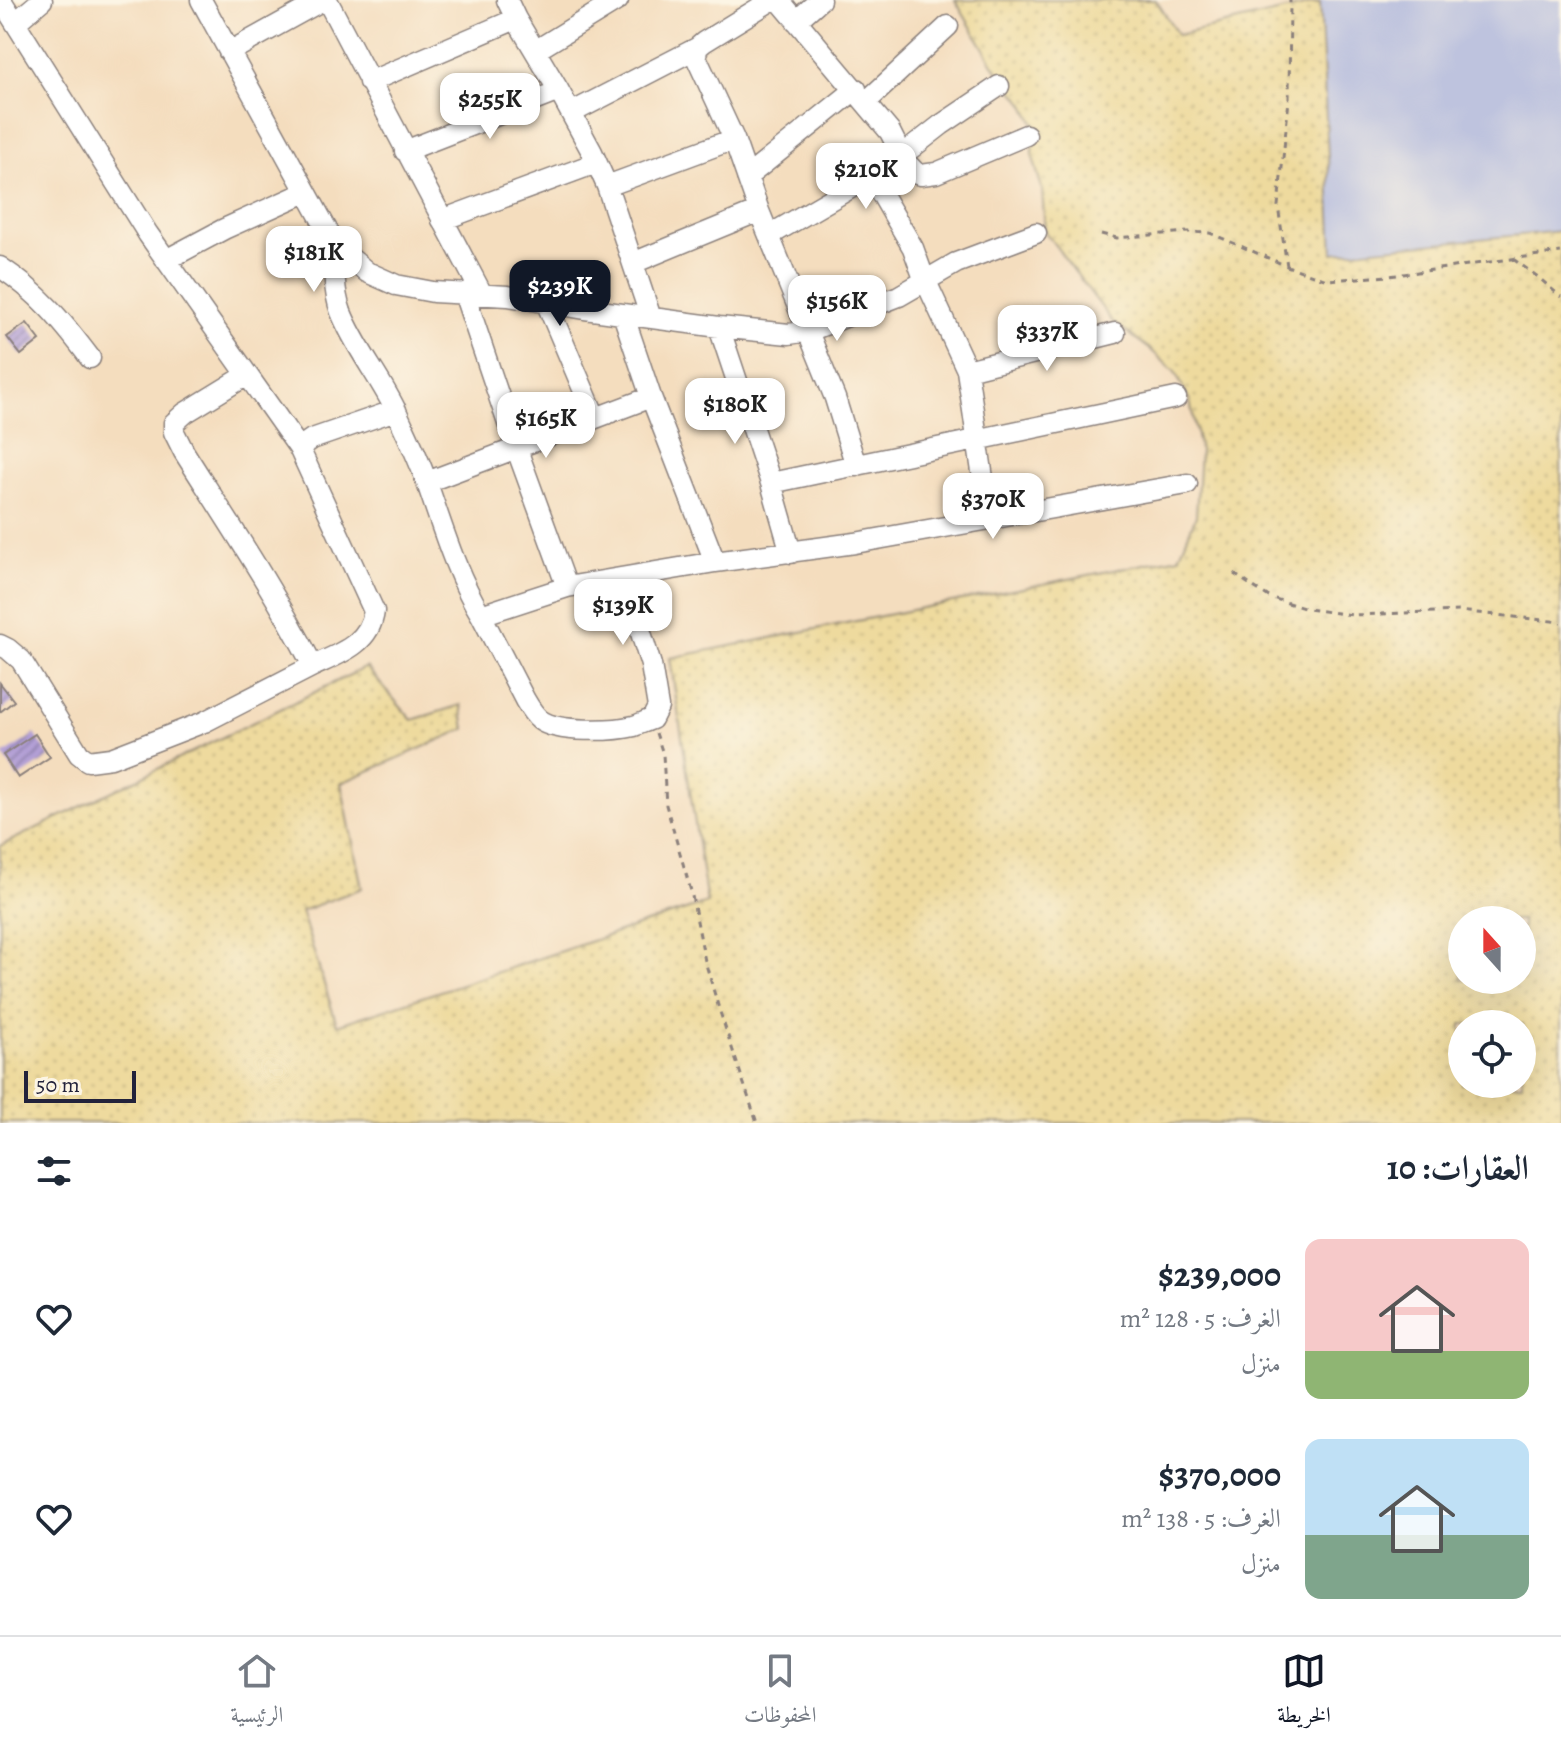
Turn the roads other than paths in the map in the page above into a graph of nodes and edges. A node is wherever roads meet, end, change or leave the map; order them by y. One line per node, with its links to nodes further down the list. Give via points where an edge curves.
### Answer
1 (1, 0): 12 (street)
2 (42, 0): 12 (street)
3 (201, 0): 16 (street)
4 (325, 0): 16 (street); 17 (street)
5 (507, 0): 10 (street)
6 (618, 0): 15 (street)
7 (772, 0): 14 (street)
8 (779, 0): 11 (street)
9 (820, 0): 11 (street)
10 (516, 19): 15 (street); 17 (street)
11 (796, 21): 20 (street)
12 (16, 22): 36 (street)
13 (948, 26): 20 (street)
14 (697, 48): 21 (street); 23 (street, via 696,57)
15 (535, 51): 19 (street)
16 (229, 52): 30 (street)
17 (369, 82): 24 (street)
18 (999, 86): 25 (street)
19 (559, 91): 21 (street); 24 (street)
20 (861, 95): 25 (street, via 890,132); 28 (street)
21 (571, 113): 26 (street)
22 (1026, 135): 25 (street, via 927,175 917,174)
23 (734, 139): 28 (street); 29 (street)
24 (405, 151): 32 (street)
25 (898, 154): 27 (street, via 874,168)
26 (596, 163): 29 (street); 32 (street)
27 (871, 176): 34 (street); 39 (street, via 913,248)
28 (747, 177): 31 (street)
29 (607, 186): 37 (street)
30 (306, 192): 35 (street); 36 (street)
31 (759, 211): 34 (street); 37 (street)
32 (442, 220): 40 (street)
33 (1036, 233): 39 (street, via 956,263)
34 (770, 235): 45 (street)
35 (336, 246): 40 (street, via 367,272 396,285); 52 (street, via 336,292 342,313)
36 (166, 260): 49 (street)
37 (633, 263): 43 (street)
38 (0, 267): 47 (street, via 41,298)
39 (926, 282): 45 (street); 48 (street)
40 (473, 294): 41 (street); 55 (street)
41 (547, 304): 42 (street); 53 (street)
42 (623, 314): 43 (street); 50 (street)
43 (651, 318): 44 (street)
44 (719, 327): 45 (street); 59 (street)
45 (809, 331): 57 (street)
46 (1115, 333): 48 (street)
47 (90, 358)
48 (967, 370): 54 (street)
49 (247, 375): 56 (street); 68 (street, via 185,413 174,423 174,432)
50 (651, 397): 53 (street); 63 (street)
51 (1176, 398): 54 (street)
52 (396, 410): 56 (street); 58 (street)
53 (595, 417): 55 (street)
54 (977, 440): 57 (street); 61 (street)
55 (516, 447): 58 (street); 65 (street)
56 (299, 448): 68 (street, via 374,611 357,644)
57 (856, 466): 59 (street)
58 (427, 482): 66 (street)
59 (771, 483): 62 (street)
60 (1187, 484): 61 (street)
61 (989, 519): 62 (street)
62 (791, 553): 63 (street)
63 (715, 562): 64 (street)
64 (624, 578): 65 (street); 66 (street, via 658,707 652,719 635,726 597,729 540,720)
65 (567, 587): 66 (street)
66 (481, 615)
67 (3, 648): 68 (street, via 21,660 88,761 111,758 204,722)
68 (313, 666)

